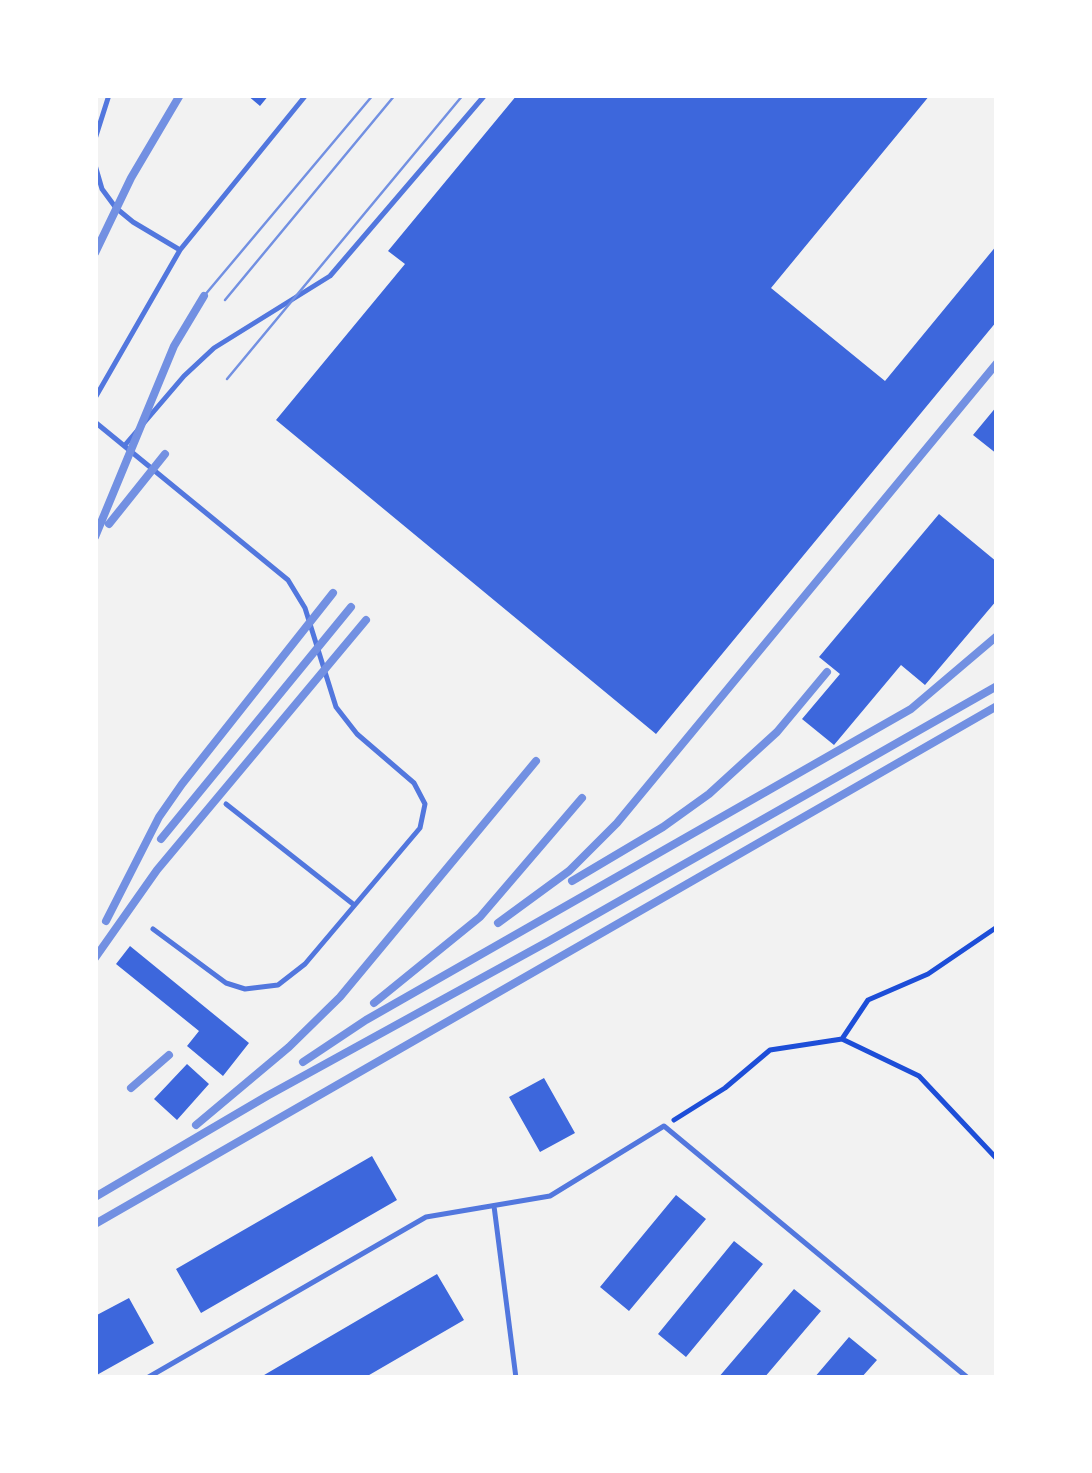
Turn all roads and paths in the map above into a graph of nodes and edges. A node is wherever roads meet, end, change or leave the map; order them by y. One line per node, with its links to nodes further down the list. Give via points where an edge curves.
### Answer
1 (109, 95): 4 (lane)
2 (306, 95): 6 (lane)
3 (485, 95): 9 (lane, via 330,276 214,348)
4 (95, 139)
5 (95, 164): 6 (lane, via 116,208)
6 (180, 250): 7 (lane)
7 (95, 398)
8 (95, 422): 9 (lane)
9 (124, 446): 11 (lane, via 288,580 304,608 336,707 422,796 420,828)
10 (226, 804): 11 (lane)
11 (354, 905): 13 (lane, via 296,972 256,989 226,983)
12 (997, 928): 14 (path, via 928,974 868,1000)
13 (153, 929)
14 (842, 1038): 15 (path, via 770,1050); 16 (path, via 920,1076)
15 (664, 1126): 17 (lane, via 550,1196); 20 (lane)
16 (997, 1159)
17 (494, 1206): 18 (lane, via 426,1217); 19 (lane)
18 (147, 1378)
19 (516, 1378)
20 (968, 1378)

